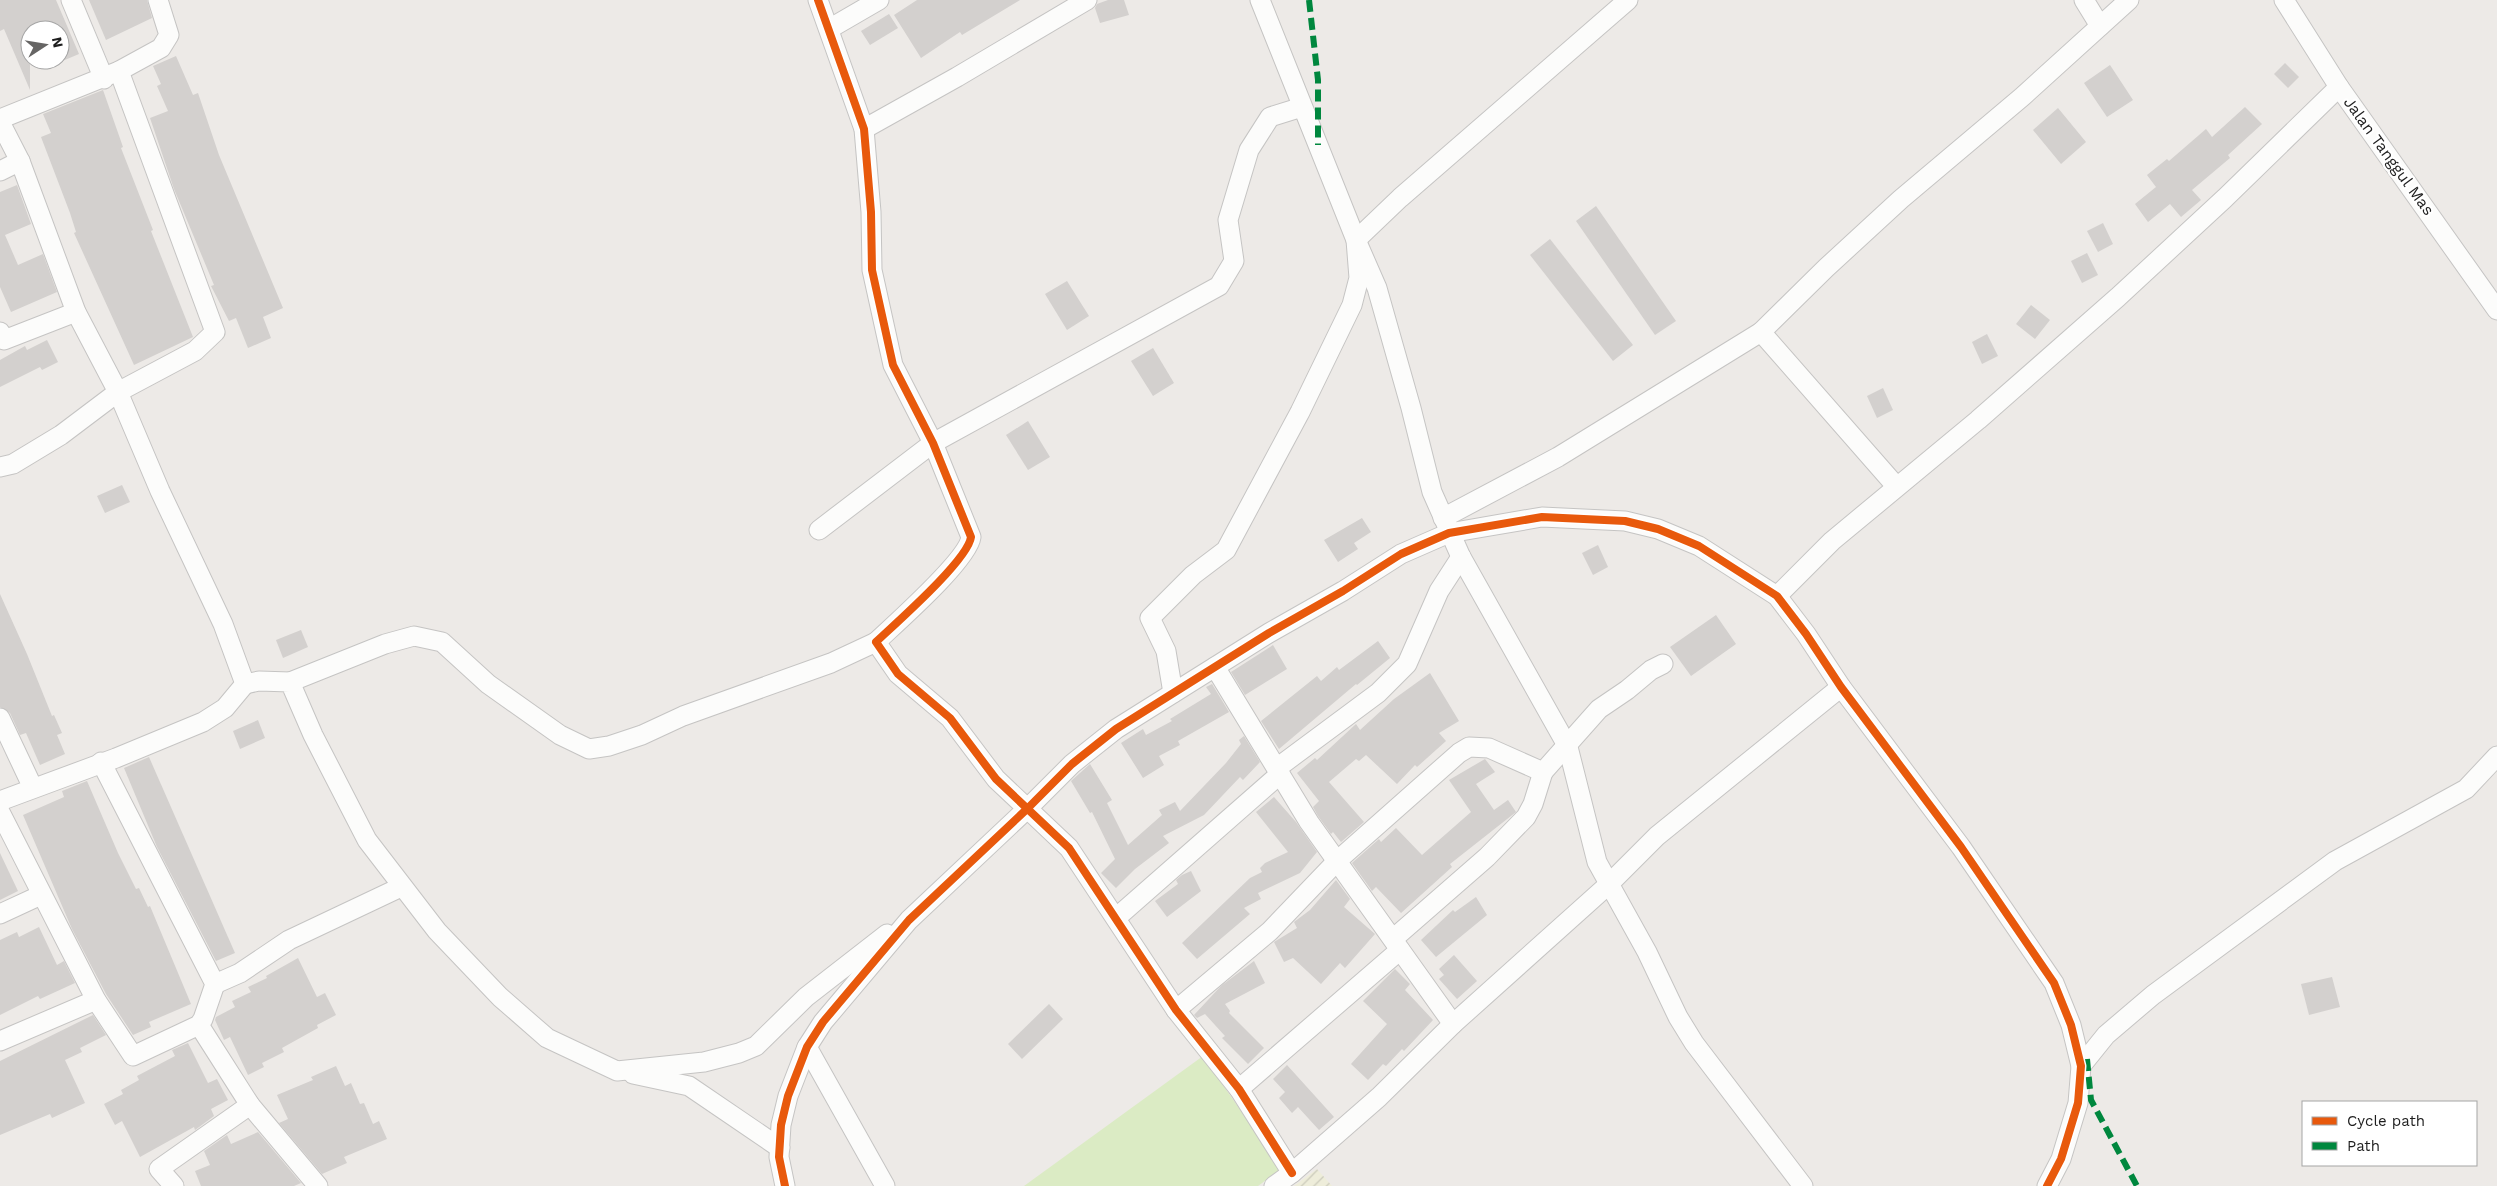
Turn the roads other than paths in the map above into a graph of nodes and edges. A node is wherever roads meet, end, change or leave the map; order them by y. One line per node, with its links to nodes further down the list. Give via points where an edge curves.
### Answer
1 (71, 0): 13 (street)
2 (158, 0): 13 (street, via 169,35 161,48)
3 (818, 0): 12 (street)
4 (879, 0): 12 (street)
5 (1087, 0): 17 (street)
6 (1260, 0): 15 (street)
7 (1628, 0): 20 (street)
8 (2084, 0): 11 (street)
9 (2129, 0): 11 (street)
10 (2284, 0): 14 (street, Jalan Tanggul Mas)
11 (2100, 26): 24 (street, via 1901,199)
12 (829, 29): 17 (street)
13 (111, 75): 16 (street); 25 (street, via 215,332 195,351)
14 (2339, 87): 21 (street, Jalan Tanggul Mas); 28 (street, via 2118,298 1978,420)
15 (1302, 107): 20 (street); 26 (street, via 1270,117 1249,150 1228,220 1234,261 1219,286)
16 (0, 120): 18 (street)
17 (864, 129): 26 (street, via 872,212 872,270 892,365)
18 (20, 161): 19 (street); 22 (street)
19 (0, 171)
20 (1356, 240): 29 (street, via 1377,288 1432,492); 39 (street, via 1359,278 1352,305 1255,500 1226,550 1193,575 1150,618 1166,651)
21 (2497, 310)
22 (76, 312): 23 (street, via 4,340); 25 (street)
23 (0, 332)
24 (1761, 332): 28 (street); 29 (street)
25 (118, 392): 27 (street, via 61,435 13,464); 37 (street, via 223,624)
26 (933, 443): 30 (street); 33 (street, via 967,523 970,540 946,573)
27 (0, 468)
28 (1896, 486): 32 (street, via 1832,541)
29 (1446, 525): 31 (street); 32 (street, via 1542,517 1625,521 1658,529 1699,546); 35 (street)
30 (819, 530)
31 (1461, 557): 41 (street); 44 (street, via 1439,591 1407,664 1378,693)
32 (1777, 596): 38 (street)
33 (876, 642): 36 (street, via 831,663 683,716 642,735 589,749 560,735 496,690 442,642 414,636 406,638); 48 (street, via 898,674 950,718 996,779)
34 (1663, 664): 41 (street, via 1599,709)
35 (1215, 667): 39 (street); 44 (street)
36 (290, 682): 37 (street); 52 (street, via 313,735 367,840)
37 (245, 684): 43 (street, via 225,708 203,722)
38 (1841, 687): 51 (street, via 1657,836); 65 (street, via 1950,831 2049,975 2071,1026)
39 (1173, 694): 48 (street, via 1116,729 1072,764)
40 (0, 718): 46 (street)
41 (1568, 747): 45 (street); 51 (street, via 1593,852)
42 (2497, 756): 65 (street, via 2466,789 2335,861 2153,994 2106,1035)
43 (101, 762): 46 (street); 58 (street)
44 (1278, 771): 50 (street); 55 (street)
45 (1543, 772): 50 (street, via 1502,752 1469,747); 57 (street, via 1526,817)
46 (33, 788): 47 (street)
47 (0, 801)
48 (1028, 808): 55 (street, via 1069,848); 56 (street)
49 (0, 812): 53 (street)
50 (1337, 861): 57 (street); 60 (street, via 1270,931)
51 (1608, 885): 61 (street); 76 (street, via 1694,1043)
52 (401, 887): 58 (street, via 289,940 240,973); 66 (street, via 500,997 547,1038)
53 (41, 895): 54 (street); 59 (street)
54 (0, 914)
55 (1116, 918): 60 (street)
56 (908, 920): 64 (street, via 823,1022); 66 (street, via 806,997 749,1050 704,1062)
57 (1396, 945): 61 (street); 67 (street)
58 (215, 984): 62 (street)
59 (96, 1000): 62 (street, via 134,1056); 63 (street)
60 (1176, 1010): 67 (street)
61 (1453, 1024): 70 (street, via 1379,1097)
62 (199, 1025): 68 (street)
63 (0, 1041)
64 (807, 1047): 69 (street, via 788,1096 781,1125); 74 (street)
65 (2081, 1066): 77 (street, via 2078,1103 2061,1159)
66 (617, 1071): 69 (street, via 689,1086)
67 (1239, 1089): 70 (street)
68 (250, 1105): 71 (street, via 159,1169); 72 (street)
69 (780, 1148): 73 (street)
70 (1292, 1173): 75 (street)
71 (174, 1186)
72 (318, 1186)
73 (785, 1186)
74 (885, 1186)
75 (1274, 1186)
76 (1803, 1186)
77 (2048, 1186)

